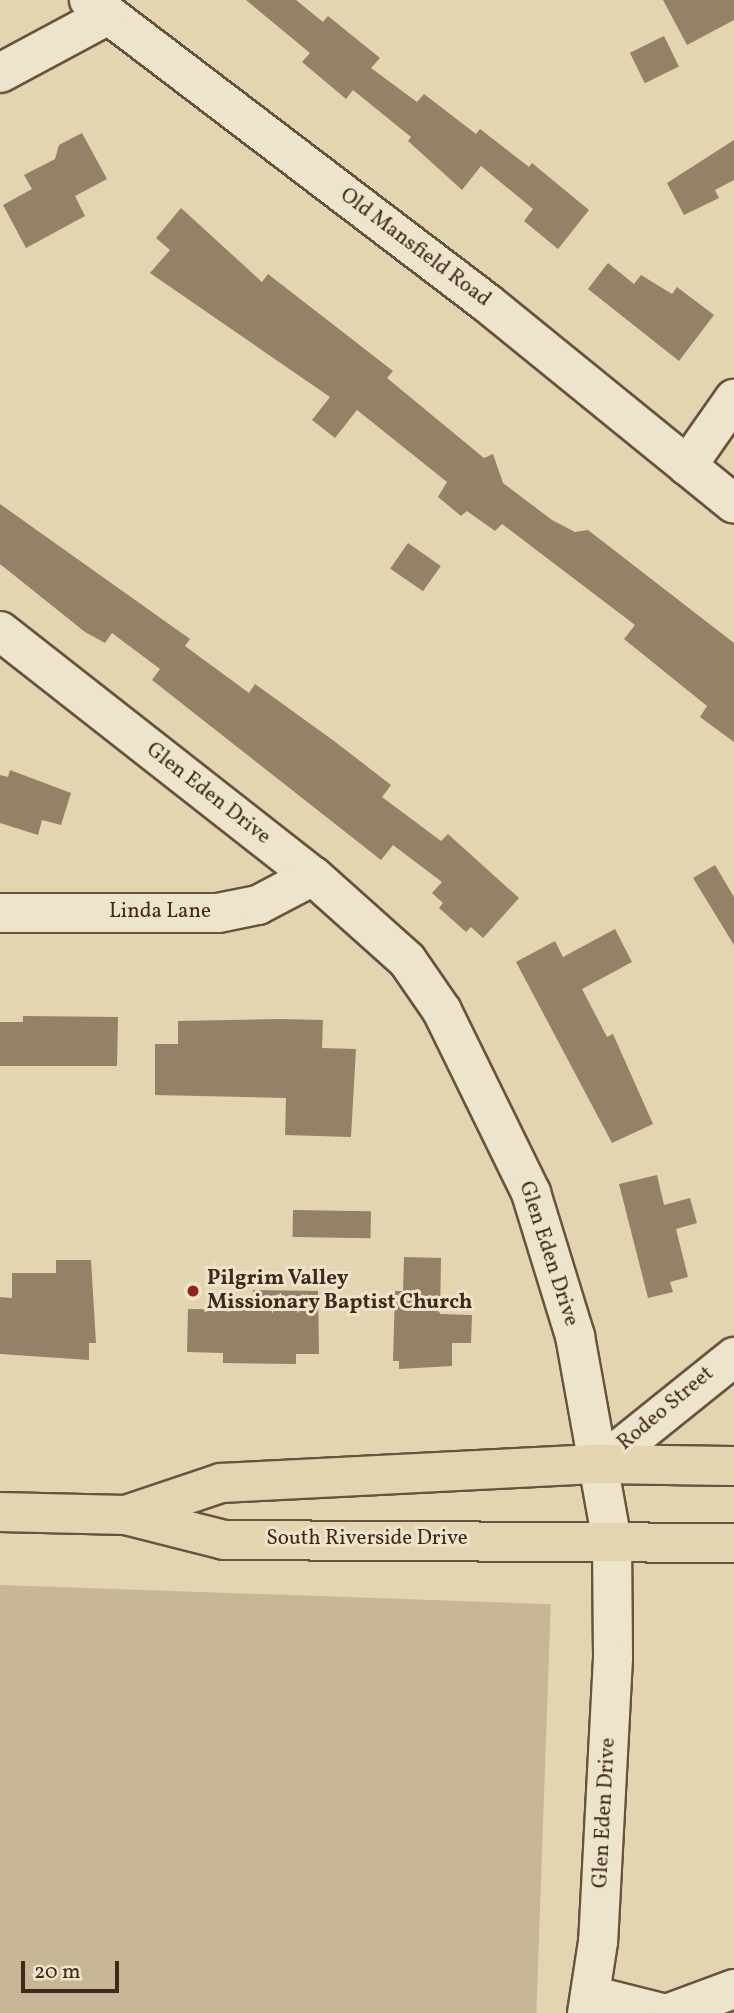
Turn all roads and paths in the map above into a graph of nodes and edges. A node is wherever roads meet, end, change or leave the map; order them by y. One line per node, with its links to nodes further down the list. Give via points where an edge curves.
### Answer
1 (99, 7): 2 (street); 4 (street, Old Mansfield Road, via 487,303)
2 (0, 73)
3 (734, 399): 4 (street)
4 (687, 466): 5 (street, Old Mansfield Road)
5 (734, 504)
6 (0, 631): 7 (street, Glen Eden Drive)
7 (313, 876): 8 (street, Linda Lane, via 258,905 218,912); 10 (street, Glen Eden Drive, via 407,960 442,1011 531,1193 561,1283)
8 (0, 913)
9 (734, 1357): 10 (street, Rodeo Street)
10 (601, 1464): 11 (main road, South Riverside Drive); 13 (main road, South Riverside Drive, via 221,1483); 14 (street, Glen Eden Drive)
11 (734, 1466)
12 (0, 1512): 13 (main road, South Riverside Drive)
13 (126, 1515): 14 (main road, South Riverside Drive, via 224,1540)
14 (612, 1541): 15 (main road, South Riverside Drive); 17 (street, Glen Eden Drive, via 613,1658 598,1942)
15 (734, 1543)
16 (734, 1989): 19 (street)
17 (588, 2004): 18 (street)
18 (662, 2013)
19 (669, 2013)

